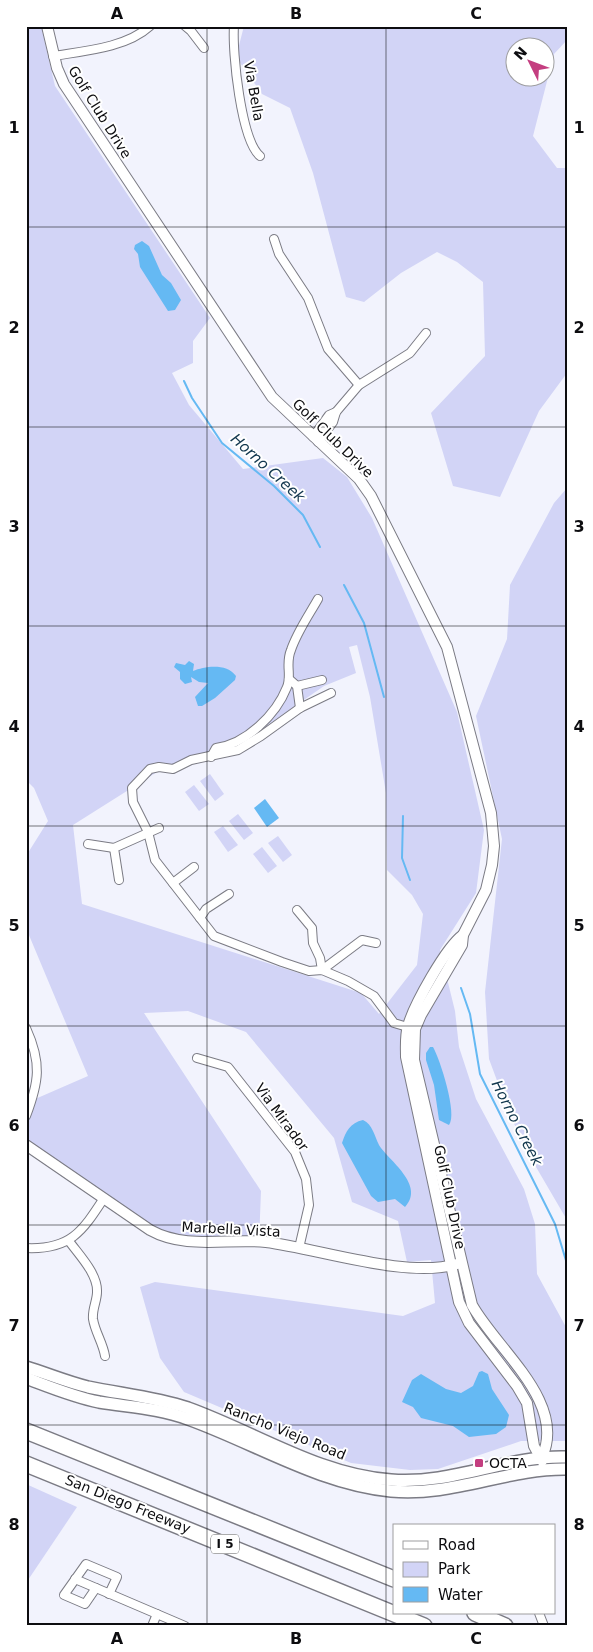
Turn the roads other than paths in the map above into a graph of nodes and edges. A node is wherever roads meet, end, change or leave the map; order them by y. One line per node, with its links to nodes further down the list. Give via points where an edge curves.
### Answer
1 (47, 26): 6 (street, Golf Club Drive)
2 (150, 26): 6 (street, via 122,42)
3 (185, 26): 5 (street)
4 (234, 26): 7 (street, Via Bella, via 236,78 253,148)
5 (204, 48)
6 (53, 56): 11 (street, Golf Club Drive, via 64,84 272,397)
7 (260, 156)
8 (274, 239): 10 (street, via 279,254 308,298 328,349)
9 (426, 334): 10 (street, via 410,353)
10 (359, 385): 11 (street, via 329,416)
11 (315, 439): 32 (street, Golf Club Drive, via 359,479 371,496 447,648 491,813 494,846 486,890 463,935 462,945)
12 (318, 598): 13 (street, via 286,663)
13 (289, 679): 15 (street); 18 (street, via 275,708 252,733 216,748)
14 (322, 680): 15 (street)
15 (298, 686): 17 (street)
16 (332, 693): 17 (street)
17 (300, 708): 18 (street, via 238,750)
18 (210, 757): 20 (street, via 191,760 173,769 150,769 132,788 133,802)
19 (158, 828): 20 (street)
20 (148, 832): 22 (street); 25 (street, via 154,857)
21 (88, 844): 22 (street)
22 (114, 848): 24 (street)
23 (194, 867): 25 (street)
24 (119, 880)
25 (174, 883): 28 (street)
26 (229, 894): 28 (street, via 206,909)
27 (297, 910): 30 (street, via 312,928 313,943)
28 (200, 918): 30 (street, via 211,933 225,942 309,971)
29 (376, 943): 30 (street, via 362,940)
30 (322, 970): 32 (street, via 369,992 392,1020)
31 (26, 1028): 34 (street, via 36,1053 38,1072 36,1089)
32 (412, 1028): 40 (street, Golf Club Drive, via 414,1060)
33 (197, 1058): 39 (street, Via Mirador, via 228,1067 295,1152 306,1179 309,1205)
34 (26, 1116)
35 (26, 1145): 36 (street, Marbella Vista)
36 (104, 1198): 37 (street, via 89,1221); 39 (street, Marbella Vista, via 150,1230 171,1239 259,1242)
37 (69, 1241): 38 (street, via 46,1249); 41 (street, via 97,1286 94,1320)
38 (26, 1248)
39 (300, 1248): 40 (street, Marbella Vista, via 407,1267)
40 (456, 1264): 46 (street, Golf Club Drive, via 459,1302 468,1323 527,1403 534,1446); 46 (street, Golf Club Drive, via 480,1320 527,1378 542,1407 547,1445)
41 (105, 1356)
42 (26, 1367): 46 (main road, Rancho Viejo Road, via 86,1386 187,1408 326,1466 368,1478 404,1481 444,1478)
43 (26, 1378): 46 (main road, Rancho Viejo Road, via 98,1402 146,1408 187,1418 354,1485 422,1492 470,1485)
44 (26, 1431): 50 (highway, I 5)
45 (567, 1457): 46 (main road, Rancho Viejo Road)
46 (543, 1463): 48 (main road, Rancho Viejo Road)
47 (26, 1464): 53 (highway, San Diego Freeway / I 5)
48 (567, 1469)
49 (76, 1579): 51 (street); 51 (street, via 64,1595 86,1604); 52 (street, via 86,1564 117,1577)
50 (393, 1579)
51 (96, 1588): 52 (street)
52 (108, 1594): 54 (street)
53 (393, 1613)
54 (157, 1614): 58 (street); 59 (street)
55 (395, 1614): 60 (highway, San Diego Freeway / I 5)
56 (478, 1614): 61 (highway)
57 (539, 1614): 62 (street)
58 (152, 1626)
59 (185, 1626)
60 (424, 1626)
61 (505, 1626)
62 (544, 1626)

